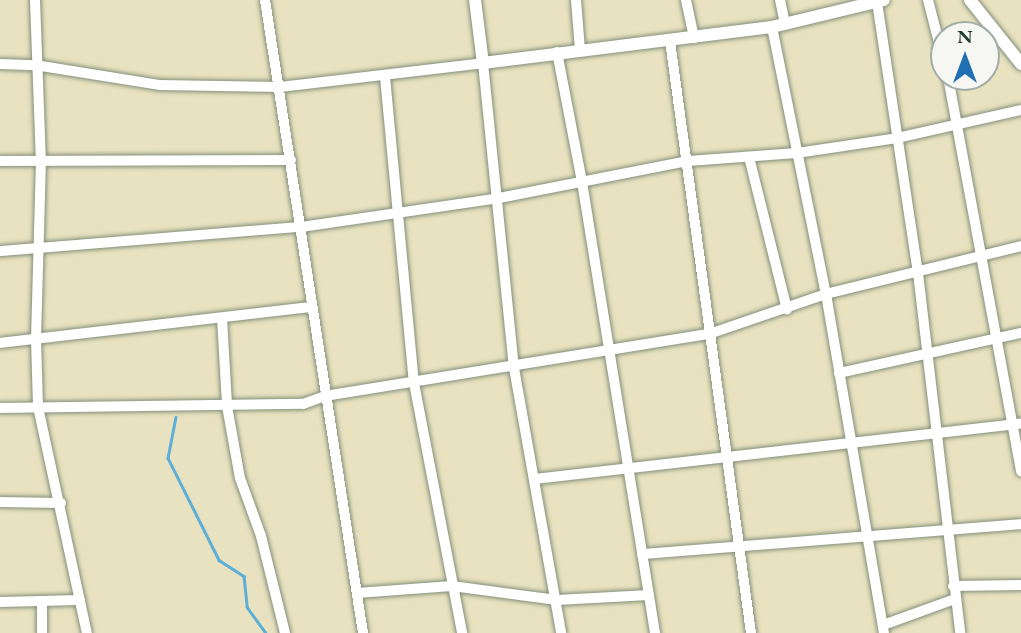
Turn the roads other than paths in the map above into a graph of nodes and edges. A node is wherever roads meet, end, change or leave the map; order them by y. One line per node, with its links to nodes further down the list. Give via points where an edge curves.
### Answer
1 (35, 0): 19 (street)
2 (265, 0): 21 (street)
3 (475, 0): 16 (street)
4 (576, 0): 14 (street)
5 (686, 0): 12 (street)
6 (780, 0): 11 (street)
7 (928, 0): 10 (street)
8 (970, 0): 18 (street)
9 (880, 1): 11 (street); 25 (street)
10 (933, 21)
11 (778, 26): 12 (street); 26 (street)
12 (694, 38): 13 (street)
13 (670, 41): 14 (street); 31 (street)
14 (580, 50): 15 (street)
15 (557, 52): 16 (street); 32 (street)
16 (483, 63): 20 (street); 33 (street)
17 (0, 64): 19 (street)
18 (1021, 64)
19 (35, 65): 21 (street, via 160,85); 28 (street)
20 (385, 77): 21 (street); 34 (street)
21 (280, 87): 29 (street)
22 (952, 91): 24 (street)
23 (1021, 110): 24 (street)
24 (960, 125): 25 (street); 39 (street)
25 (897, 138): 26 (street); 40 (street)
26 (797, 153): 27 (street); 41 (street)
27 (749, 157): 31 (street); 43 (street)
28 (41, 160): 29 (street); 30 (street); 37 (street)
29 (291, 160): 35 (street)
30 (0, 161)
31 (688, 161): 32 (street); 46 (street)
32 (582, 182): 33 (street); 50 (street)
33 (494, 199): 34 (street); 52 (street)
34 (401, 212): 35 (street); 54 (street)
35 (300, 227): 37 (street); 42 (street)
36 (1021, 246): 39 (street)
37 (39, 248): 38 (street); 47 (street)
38 (0, 251)
39 (982, 254): 40 (street); 48 (street)
40 (918, 273): 41 (street); 51 (street)
41 (826, 294): 43 (street); 53 (street)
42 (312, 307): 44 (street); 55 (street)
43 (787, 309): 46 (street)
44 (222, 317): 47 (street); 56 (street)
45 (1021, 333): 48 (street)
46 (709, 334): 50 (street); 62 (street)
47 (36, 338): 49 (street); 57 (street)
48 (998, 340): 51 (street); 59 (street)
49 (0, 343)
50 (609, 350): 52 (street); 63 (street)
51 (929, 354): 53 (street); 60 (street)
52 (514, 368): 54 (street); 65 (street)
53 (839, 373): 61 (street)
54 (414, 383): 55 (street); 74 (street)
55 (325, 396): 56 (street, via 283,406); 76 (street)
56 (228, 406): 57 (street); 86 (street, via 240,478 261,536)
57 (38, 407): 58 (street); 67 (street)
58 (0, 408)
59 (1017, 425): 60 (street); 64 (street)
60 (939, 432): 61 (street); 69 (street)
61 (850, 441): 62 (street); 70 (street)
62 (726, 455): 63 (street); 71 (street)
63 (628, 466): 65 (street); 72 (street)
64 (1021, 471)
65 (535, 479): 80 (street)
66 (0, 502): 67 (street)
67 (61, 503): 79 (street)
68 (1021, 524): 69 (street)
69 (948, 530): 70 (street); 75 (street)
70 (868, 539): 71 (street); 83 (street)
71 (739, 549): 72 (street); 91 (street)
72 (642, 554): 77 (street)
73 (1021, 585): 75 (street)
74 (453, 586): 76 (street); 80 (street); 88 (street)
75 (953, 586): 78 (street)
76 (357, 593): 87 (street)
77 (649, 595): 80 (street); 90 (street)
78 (955, 599): 83 (street); 92 (street)
79 (80, 600): 81 (street); 85 (street)
80 (557, 600): 89 (street)
81 (42, 601): 82 (street); 84 (street)
82 (0, 602)
83 (883, 629)
84 (42, 633)
85 (87, 633)
86 (285, 633)
87 (363, 633)
88 (462, 633)
89 (561, 633)
90 (655, 633)
91 (751, 633)
92 (960, 633)

